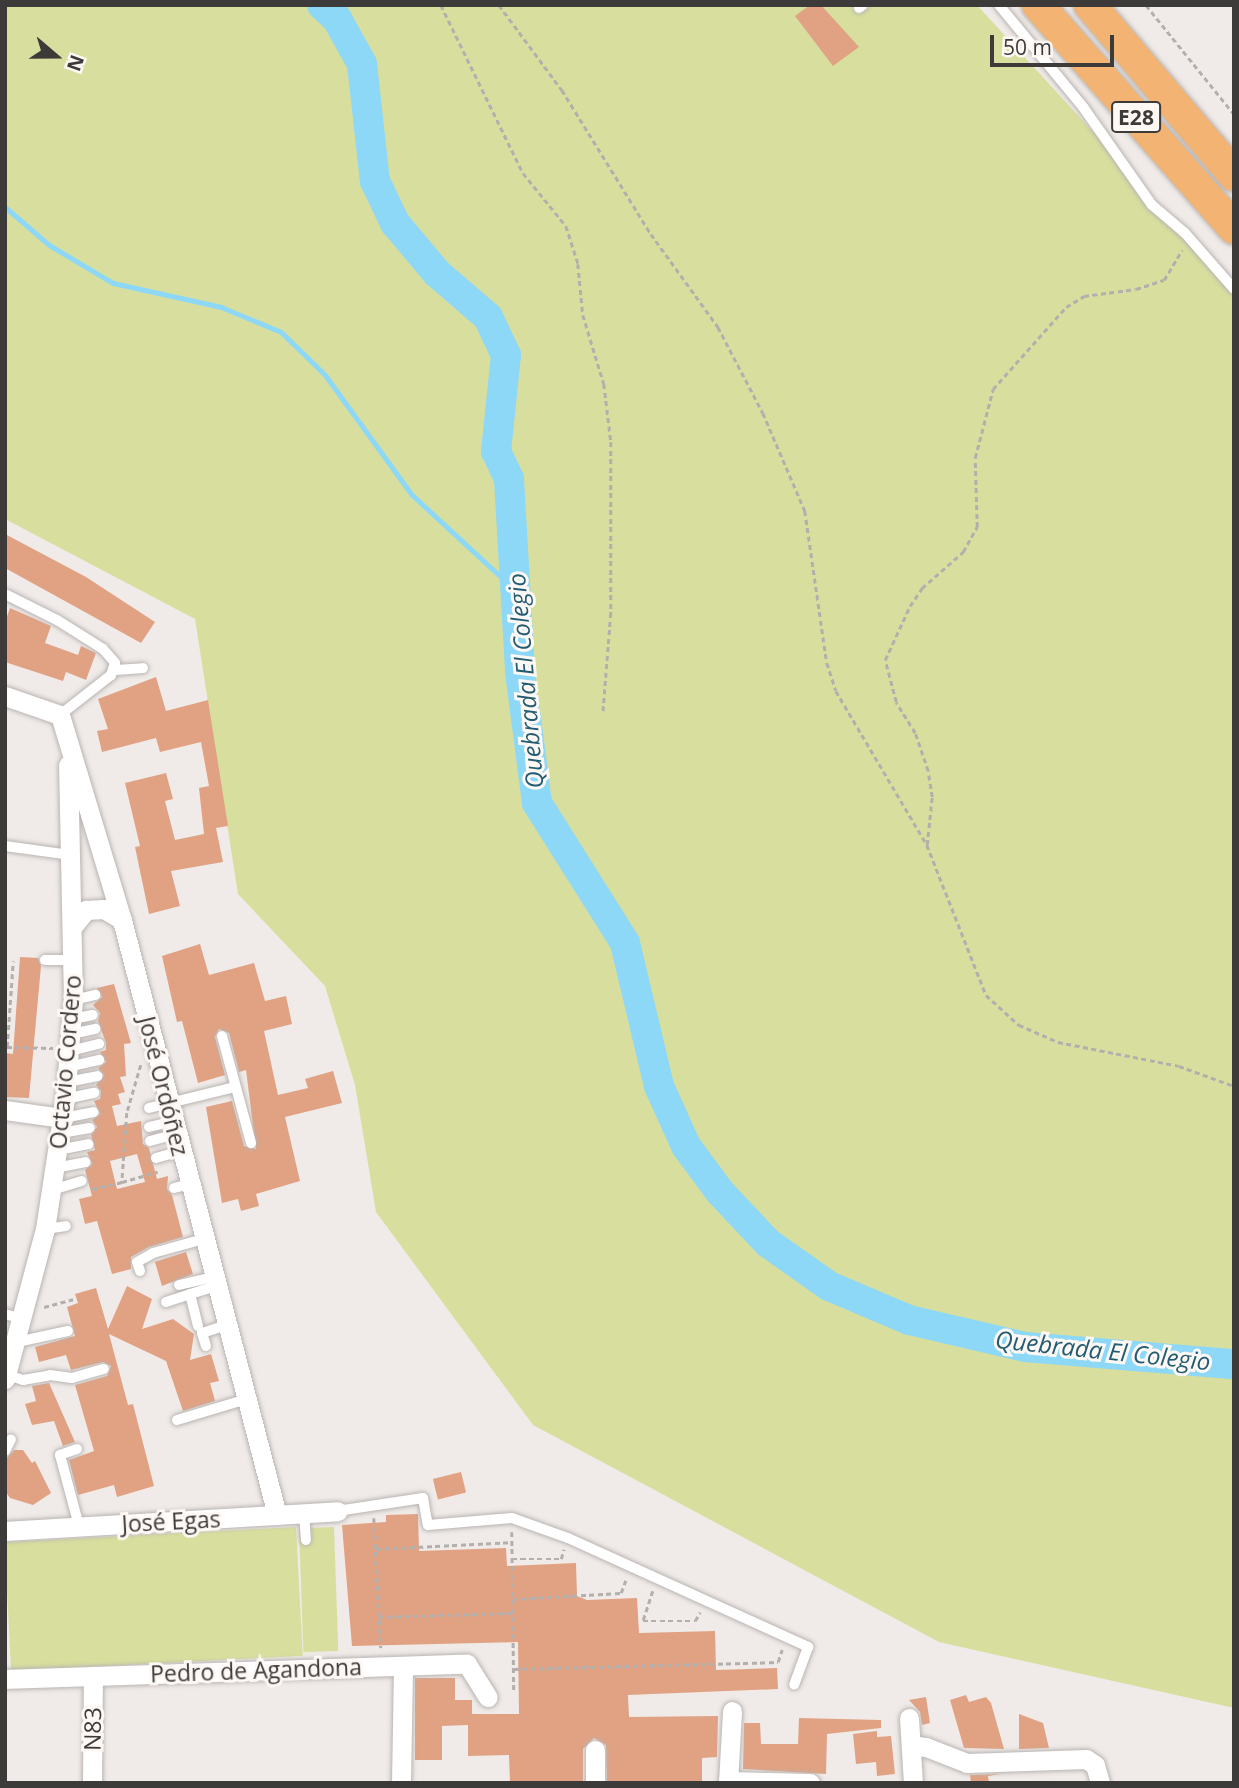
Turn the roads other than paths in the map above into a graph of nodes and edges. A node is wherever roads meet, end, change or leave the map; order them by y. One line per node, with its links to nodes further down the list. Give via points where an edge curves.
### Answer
1 (999, 5): 6 (lane, via 1083,107 1152,205)
2 (1038, 5): 5 (main road, E28)
3 (1090, 5): 4 (main road, E28)
4 (1234, 175)
5 (1234, 228)
6 (1234, 289)
7 (5, 594): 9 (lane, via 103,649)
8 (143, 668): 9 (lane)
9 (116, 670): 11 (lane)
10 (5, 696): 11 (street)
11 (60, 715): 12 (street, José Ordóñez)
12 (68, 739): 14 (street, Octavio Cordero); 15 (street, José Ordóñez)
13 (5, 846): 14 (lane)
14 (71, 855): 16 (street, Octavio Cordero)
15 (122, 920): 16 (street, via 104,909 86,910); 33 (street, José Ordóñez)
16 (73, 926): 18 (street, Octavio Cordero)
17 (46, 960): 18 (lane)
18 (73, 960): 26 (street, Octavio Cordero)
19 (95, 995): 26 (lane)
20 (93, 1015): 26 (lane)
21 (95, 1029): 26 (lane)
22 (222, 1036): 27 (lane)
23 (99, 1044): 26 (lane)
24 (99, 1060): 26 (lane)
25 (97, 1076): 26 (lane)
26 (65, 1081): 28 (lane); 30 (street); 31 (lane); 34 (lane); 37 (lane); 39 (lane); 41 (street, Octavio Cordero)
27 (235, 1087): 33 (lane); 36 (lane)
28 (94, 1093)
29 (149, 1108): 33 (lane)
30 (5, 1110)
31 (93, 1112)
32 (149, 1127): 33 (lane)
33 (175, 1127): 35 (lane); 38 (lane); 44 (street, José Ordóñez, via 182,1186)
34 (90, 1129)
35 (150, 1141)
36 (251, 1143)
37 (88, 1144)
38 (156, 1158)
39 (85, 1163)
40 (85, 1185): 41 (lane)
41 (52, 1190): 43 (street, Octavio Cordero)
42 (66, 1226): 43 (lane)
43 (46, 1229): 50 (street, Octavio Cordero)
44 (204, 1239): 45 (lane, via 153,1253 137,1262); 46 (street, José Ordóñez)
45 (140, 1271)
46 (215, 1281): 47 (lane); 48 (lane); 51 (street, José Ordóñez)
47 (179, 1285)
48 (190, 1294): 49 (lane); 52 (lane)
49 (166, 1302)
50 (16, 1321): 53 (lane); 56 (street, Octavio Cordero)
51 (227, 1325): 54 (lane, via 202,1333); 57 (street, José Ordóñez)
52 (198, 1326)
53 (67, 1329)
54 (206, 1346)
55 (104, 1369): 56 (lane, via 72,1378)
56 (6, 1377)
57 (247, 1399): 58 (lane); 64 (street, José Ordóñez)
58 (177, 1420)
59 (10, 1438): 61 (lane)
60 (77, 1450): 65 (lane, via 60,1455)
61 (5, 1451)
62 (337, 1511): 63 (street, José Egas); 71 (lane, via 423,1498 428,1525 512,1518 568,1538 808,1647)
63 (304, 1513): 64 (street, José Egas); 67 (lane)
64 (277, 1514): 65 (street, José Egas)
65 (79, 1527): 66 (street, José Egas)
66 (5, 1531)
67 (306, 1540)
68 (403, 1665): 69 (street, Pedro de Agandona); 72 (street, Pedro de Agandona, via 467,1664); 79 (street)
69 (93, 1676): 70 (street, Pedro de Agandona); 78 (street, N83)
70 (5, 1679)
71 (794, 1685)
72 (488, 1697)
73 (733, 1711): 77 (street)
74 (909, 1718): 75 (street)
75 (911, 1745): 82 (street); 83 (street, via 926,1746 967,1763 1086,1759 1095,1765)
76 (595, 1750): 80 (street)
77 (728, 1782): 81 (street)
78 (92, 1783)
79 (401, 1783)
80 (595, 1783)
81 (810, 1783)
82 (913, 1783)
83 (1100, 1783)

